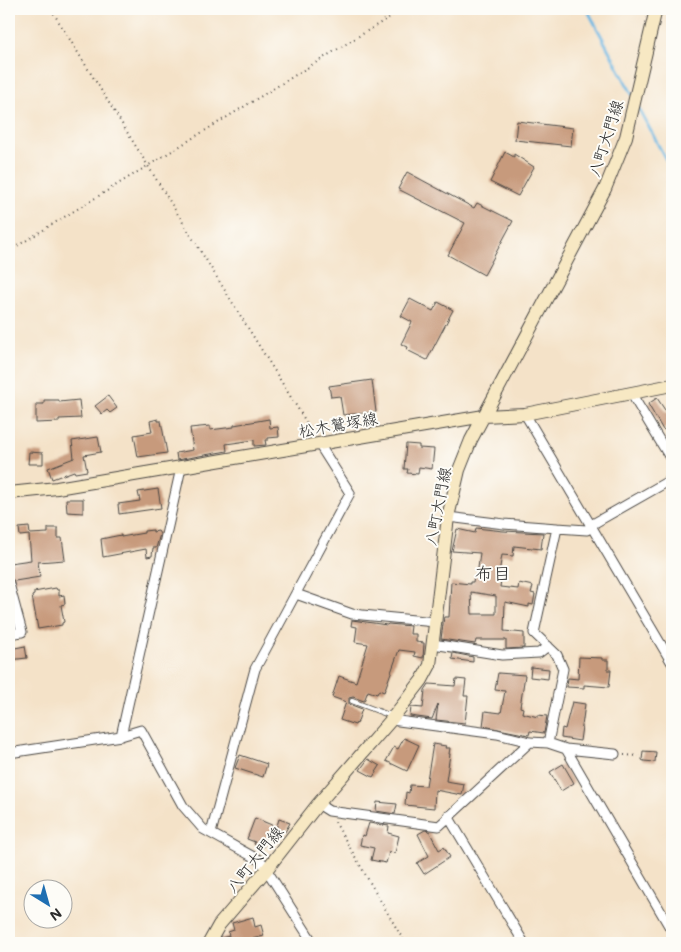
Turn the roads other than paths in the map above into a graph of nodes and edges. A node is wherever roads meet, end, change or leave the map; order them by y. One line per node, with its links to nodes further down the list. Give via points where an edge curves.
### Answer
1 (656, 9): 5 (main road, 八町大門線, via 626,137 605,190)
2 (672, 385): 3 (main road, 松木鷲塚線)
3 (631, 393): 4 (main road, 松木鷲塚線); 7 (street)
4 (525, 414): 5 (main road, 松木鷲塚線); 12 (street)
5 (484, 416): 6 (main road, 松木鷲塚線); 11 (main road, 八町大門線, via 459,470)
6 (319, 444): 8 (main road, 松木鷲塚線); 15 (street, via 350,494)
7 (672, 462)
8 (181, 468): 10 (main road, 松木鷲塚線); 23 (street)
9 (672, 479): 12 (street)
10 (9, 493)
11 (448, 517): 13 (street); 16 (main road, 八町大門線)
12 (591, 526): 13 (street, via 587,530); 20 (street)
13 (556, 528): 19 (street, via 534,633)
14 (9, 584): 17 (street, via 22,632)
15 (296, 594): 16 (street, via 352,614); 31 (street, via 255,669)
16 (435, 622): 18 (main road, 八町大門線)
17 (9, 634)
18 (433, 644): 19 (street, via 502,655 539,652); 22 (main road, 八町大門線, via 430,665 422,680)
19 (548, 646): 25 (street, via 557,654 564,669)
20 (672, 663)
21 (352, 701): 22 (lane)
22 (393, 717): 24 (street); 29 (main road, 八町大門線)
23 (121, 736): 27 (street); 31 (street, via 141,730 183,806 203,829)
24 (530, 742): 25 (street); 30 (street)
25 (548, 743): 26 (street)
26 (566, 749): 28 (street); 33 (street)
27 (9, 753)
28 (615, 754)
29 (323, 808): 30 (street, via 439,826); 32 (main road, 八町大門線)
30 (448, 816): 36 (street)
31 (211, 833): 32 (street, via 261,861)
32 (267, 869): 34 (main road, 八町大門線, via 219,925); 35 (street)
33 (672, 931)
34 (208, 943)
35 (313, 943)
36 (524, 943)

